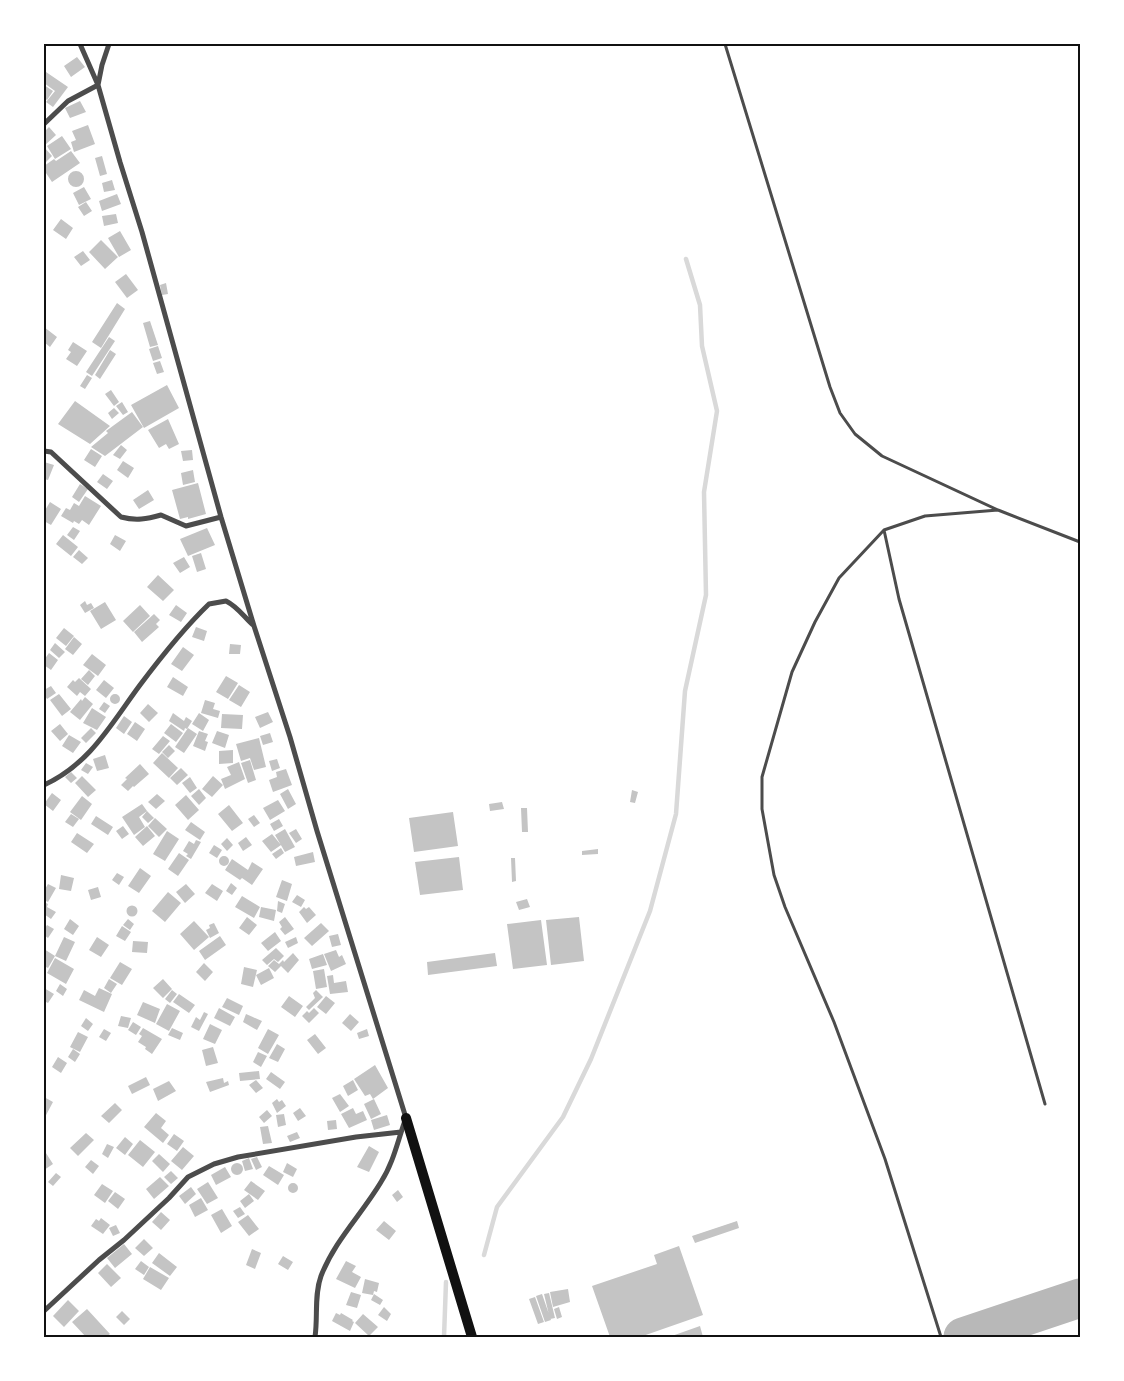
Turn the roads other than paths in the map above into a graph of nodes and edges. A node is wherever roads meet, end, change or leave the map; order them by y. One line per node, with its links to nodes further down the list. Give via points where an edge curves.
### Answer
1 (80, 44): 4 (street)
2 (109, 44): 4 (street)
3 (725, 44): 7 (lane, via 840,414 854,434 882,456)
4 (98, 85): 5 (street, via 68,100); 8 (street)
5 (44, 124)
6 (44, 451): 8 (street, via 50,452 121,517 132,520 161,515 186,526)
7 (998, 510): 9 (lane, via 925,516); 10 (lane)
8 (221, 517): 11 (street)
9 (884, 530): 13 (lane, via 902,608); 19 (lane, via 839,578 792,672 762,776 762,809 774,875 885,1159)
10 (1080, 542)
11 (254, 626): 12 (street, via 240,610 226,601 210,604 142,683 84,759); 14 (street)
12 (44, 785)
13 (1045, 1104)
14 (406, 1118): 15 (street); 18 (main road)
15 (401, 1132): 16 (street, via 238,1157 188,1177); 17 (street, via 398,1147 381,1183 343,1234 321,1276)
16 (44, 1312)
17 (315, 1337)
18 (472, 1337)
19 (941, 1337)

